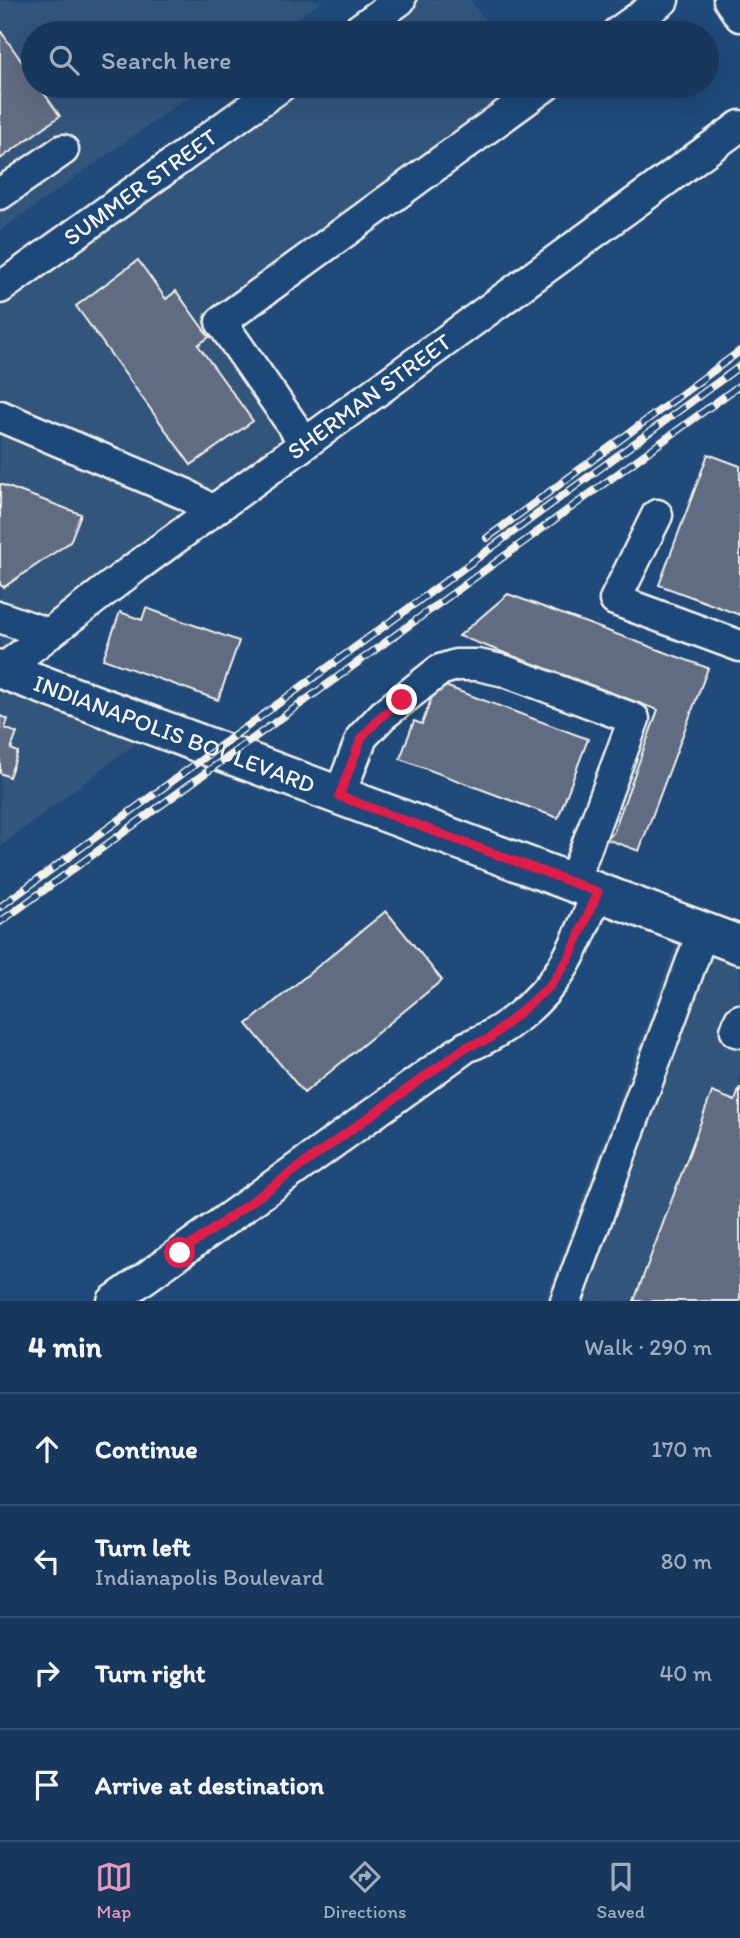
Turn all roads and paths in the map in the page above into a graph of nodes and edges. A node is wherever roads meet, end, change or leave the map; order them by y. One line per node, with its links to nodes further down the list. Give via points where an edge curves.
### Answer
1 (400, 0): 5 (street)
2 (663, 0): 6 (street)
3 (729, 0): 4 (street)
4 (740, 16)
5 (371, 21)
6 (634, 21)
7 (264, 98): 12 (street, SUMMER STREET)
8 (528, 98): 14 (street, via 220,322)
9 (740, 126): 14 (street, SHERMAN STREET)
10 (63, 150): 11 (street)
11 (0, 194)
12 (0, 288)
13 (0, 416): 15 (street, via 185,494)
14 (305, 443): 15 (street, SHERMAN STREET)
15 (212, 511): 18 (street, SHERMAN STREET)
16 (657, 515): 19 (street, via 615,600)
17 (0, 617): 18 (street)
18 (48, 634): 20 (street, SHERMAN STREET)
19 (740, 646)
20 (1, 670): 21 (main road, INDIANAPOLIS BOULEVARD)
21 (339, 796): 22 (main road, INDIANAPOLIS BOULEVARD); 22 (street, via 362,737 440,670 456,665 505,671 634,719)
22 (585, 888): 23 (main road, INDIANAPOLIS BOULEVARD); 27 (street, via 561,971 528,1007 489,1039 466,1047)
23 (703, 931): 24 (main road, INDIANAPOLIS BOULEVARD); 28 (street)
24 (740, 945)
25 (740, 1020): 26 (street, via 736,1031)
26 (740, 1032)
27 (114, 1301)
28 (566, 1301)

